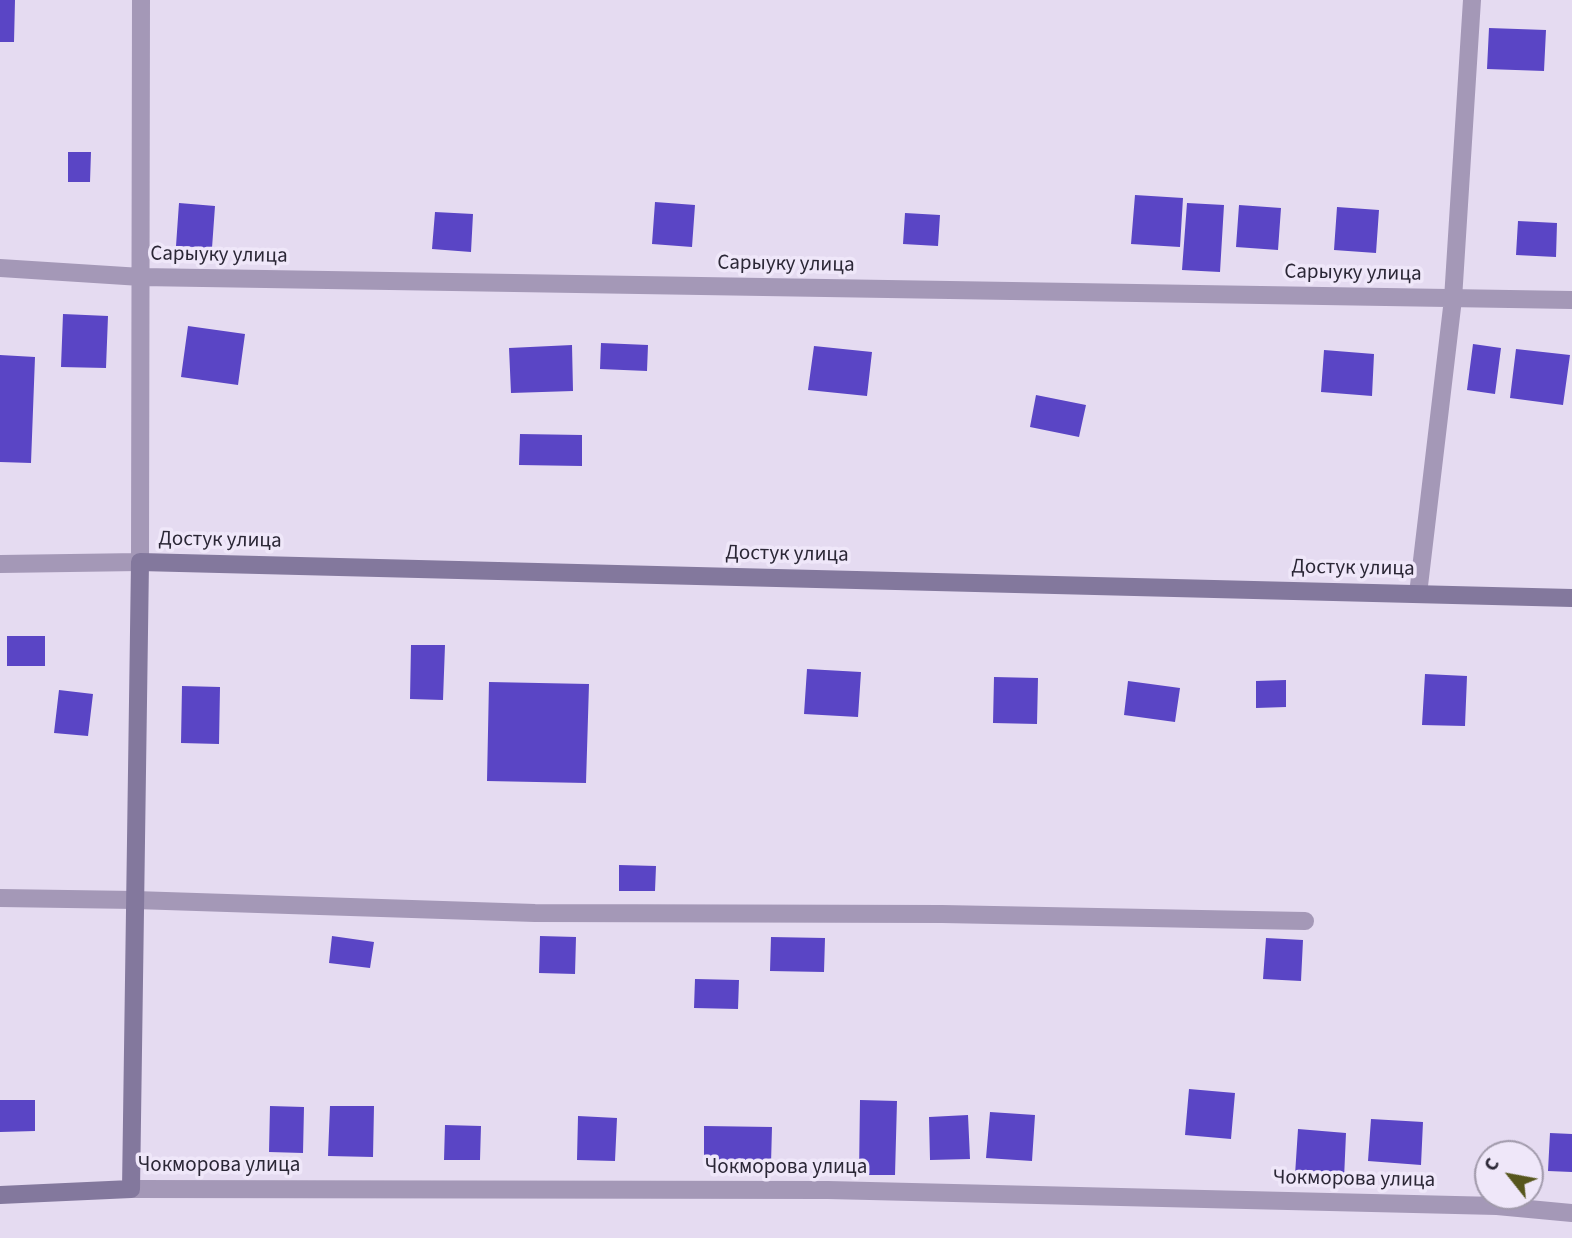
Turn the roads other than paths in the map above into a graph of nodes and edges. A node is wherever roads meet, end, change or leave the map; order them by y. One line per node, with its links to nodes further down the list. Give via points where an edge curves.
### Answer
1 (141, 0): 4 (street)
2 (1472, 0): 5 (street)
3 (0, 268): 4 (street, Сарыуку улица)
4 (141, 278): 5 (street, Сарыуку улица); 7 (street)
5 (1453, 299): 6 (street, Сарыуку улица); 9 (street)
6 (1572, 300)
7 (140, 562): 8 (street, Достук улица); 9 (main road, Достук улица); 12 (main road)
8 (0, 564)
9 (1418, 594): 10 (main road, Достук улица)
10 (1572, 598)
11 (0, 898): 12 (street)
12 (135, 900): 13 (street, via 535,913); 14 (main road)
13 (1306, 921)
14 (131, 1189): 15 (main road, Чокморова улица); 16 (street, Чокморова улица, via 828,1190 1497,1206)
15 (0, 1195)
16 (1572, 1213)

